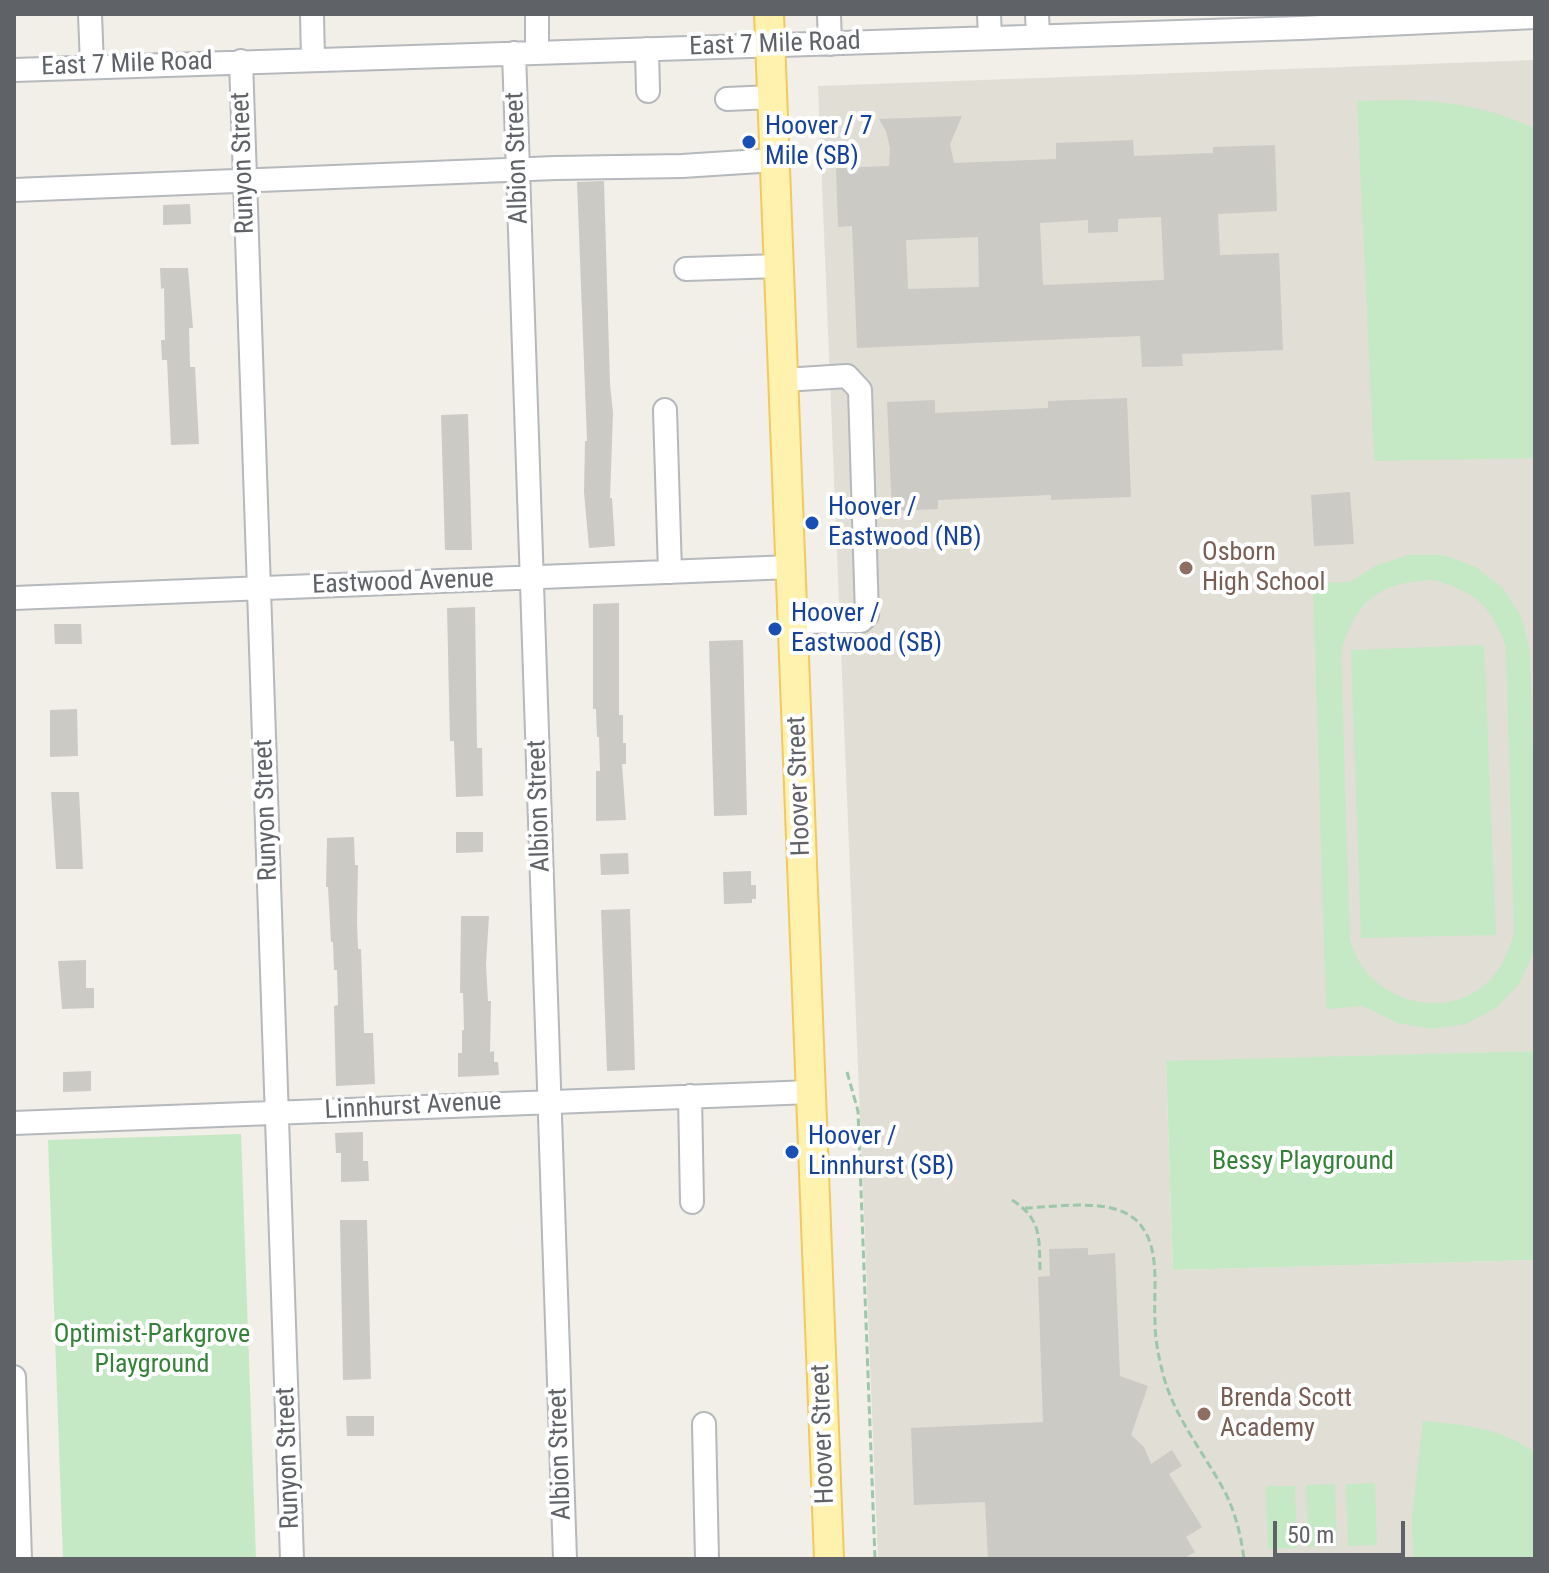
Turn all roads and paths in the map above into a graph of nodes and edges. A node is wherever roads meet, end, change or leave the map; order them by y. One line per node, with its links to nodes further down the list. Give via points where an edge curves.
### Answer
1 (90, 14): 18 (street)
2 (312, 14): 16 (street)
3 (537, 14): 15 (street)
4 (769, 14): 12 (main road, Hoover Street)
5 (829, 14): 11 (street)
6 (989, 14): 10 (street)
7 (1535, 17): 8 (street, East 7 Mile Road)
8 (1301, 21): 9 (street, East 7 Mile Road)
9 (1037, 25): 10 (street, East 7 Mile Road)
10 (990, 37): 11 (street, East 7 Mile Road)
11 (830, 44): 12 (street, East 7 Mile Road)
12 (770, 46): 13 (street, East 7 Mile Road); 21 (main road, Hoover Street)
13 (647, 49): 15 (street, East 7 Mile Road); 20 (street)
14 (514, 53): 15 (street, East 7 Mile Road); 16 (street, East 7 Mile Road); 24 (street, Albion Street)
15 (537, 53)
16 (313, 60): 17 (street, East 7 Mile Road)
17 (241, 61): 18 (street, East 7 Mile Road); 25 (street, Runyon Street)
18 (92, 66): 19 (street, East 7 Mile Road)
19 (14, 70)
20 (648, 91)
21 (772, 97): 22 (street); 23 (main road, Hoover Street)
22 (727, 99)
23 (775, 160): 24 (street); 27 (main road, Hoover Street)
24 (518, 170): 25 (street); 33 (street, Albion Street)
25 (245, 181): 26 (street); 34 (street, Runyon Street)
26 (14, 190)
27 (779, 266): 28 (street); 29 (main road, Hoover Street)
28 (686, 269)
29 (784, 380): 31 (main road, Hoover Street); 36 (street, via 847,376 860,390 867,615 861,621)
30 (665, 410): 32 (street)
31 (791, 567): 32 (street, Eastwood Avenue); 36 (main road, Hoover Street)
32 (670, 572): 33 (street, Eastwood Avenue)
33 (531, 578): 34 (street, Eastwood Avenue); 40 (street, Albion Street)
34 (259, 588): 35 (street, Eastwood Avenue); 41 (street, Runyon Street)
35 (14, 598)
36 (794, 622): 38 (main road, Hoover Street)
37 (847, 1072): 54 (path, via 858,1111)
38 (811, 1092): 39 (street, Linnhurst Avenue); 53 (main road, Hoover Street)
39 (690, 1096): 40 (street, Linnhurst Avenue); 44 (street)
40 (550, 1101): 41 (street, Linnhurst Avenue); 51 (street, Albion Street)
41 (277, 1113): 42 (street, Linnhurst Avenue); 50 (street, Runyon Street)
42 (14, 1123)
43 (1012, 1200): 45 (path)
44 (692, 1202)
45 (1025, 1208): 46 (path, via 1038,1231); 55 (path, via 1105,1206 1121,1210 1144,1229 1154,1262 1157,1347 1169,1396 1226,1494)
46 (1040, 1270)
47 (14, 1377): 49 (street)
48 (704, 1424): 52 (street)
49 (20, 1559)
50 (292, 1559)
51 (565, 1559)
52 (707, 1559)
53 (829, 1559)
54 (875, 1559)
55 (1244, 1559)

